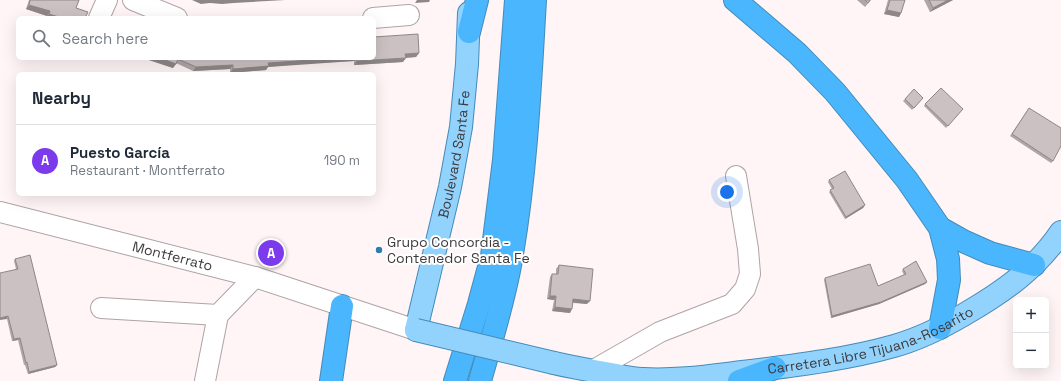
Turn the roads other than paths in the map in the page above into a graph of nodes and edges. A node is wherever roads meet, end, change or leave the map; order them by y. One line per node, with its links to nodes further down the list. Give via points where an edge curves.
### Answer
1 (108, 0): 9 (street)
2 (133, 0): 10 (street)
3 (468, 0): 12 (main road, Boulevard Santa Fe)
4 (477, 0): 12 (highway)
5 (516, 0): 28 (highway, via 504,160 492,256)
6 (535, 0): 29 (highway, via 522,183 511,261)
7 (740, 2): 15 (highway, via 797,53 835,92 907,180)
8 (409, 15): 11 (street)
9 (100, 16)
10 (172, 16)
11 (376, 18)
12 (469, 32): 23 (main road, Boulevard Santa Fe, via 461,127 450,187)
13 (736, 176): 25 (street, via 750,274 745,289 732,304 660,332)
14 (0, 212): 18 (street, Montferrato)
15 (940, 228): 17 (highway, via 990,253); 22 (highway, via 948,259 949,280)
16 (1061, 232): 17 (main road, Carretera Libre Tijuana-Rosarito)
17 (1034, 265): 22 (main road, Carretera Libre Tijuana-Rosarito, via 1012,285)
18 (255, 277): 19 (street, Montferrato); 21 (street)
19 (342, 306): 23 (street, Montferrato); 27 (highway)
20 (101, 308): 21 (street)
21 (218, 315): 26 (street)
22 (940, 328): 24 (main road, Carretera Libre Tijuana-Rosarito, via 895,346)
23 (416, 330): 25 (main road, Carretera Libre Tijuana-Rosarito, bridge)
24 (775, 368): 25 (main road, Carretera Libre Tijuana-Rosarito, via 663,380); 30 (highway)
25 (592, 371)
26 (205, 381)
27 (331, 381)
28 (455, 381)
29 (480, 381)
30 (739, 381)

